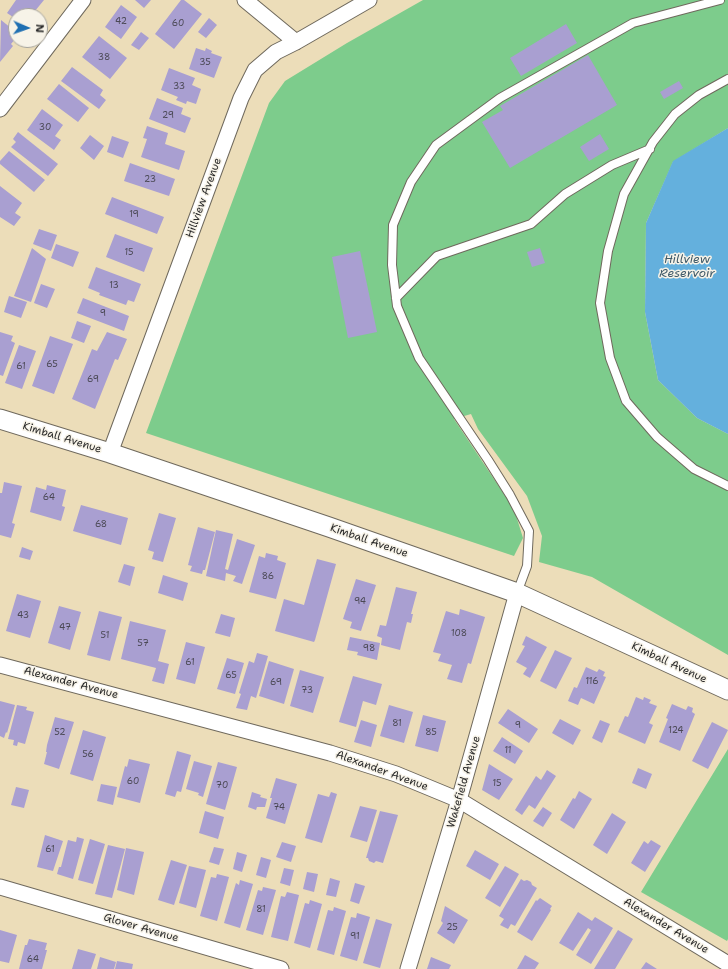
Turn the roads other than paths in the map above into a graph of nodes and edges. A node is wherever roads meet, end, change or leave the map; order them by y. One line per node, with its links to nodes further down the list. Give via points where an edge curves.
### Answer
1 (83, 0): 7 (street)
2 (245, 0): 5 (street)
3 (370, 0): 5 (street, Hillview Avenue)
4 (720, 0): 9 (lane, via 633,24 500,98 436,145 411,182 393,225 392,266)
5 (296, 42): 11 (street, Hillview Avenue, via 276,52 255,70 241,98)
6 (728, 79): 8 (lane, via 699,95 675,114)
7 (0, 109)
8 (650, 149): 9 (lane, via 612,165 566,194 531,224 437,256); 12 (lane, via 624,194 608,251 600,303 610,358 626,401 657,438 694,469)
9 (396, 298): 13 (lane, via 418,358 510,495 529,531 527,566)
10 (0, 419): 11 (street, Kimball Avenue)
11 (110, 453): 13 (street, Kimball Avenue)
12 (728, 486)
13 (517, 593): 15 (street, Kimball Avenue); 16 (street, Wakefield Avenue)
14 (0, 665): 16 (street, Alexander Avenue, via 330,753 396,774)
15 (728, 690)
16 (459, 800): 18 (street, Alexander Avenue); 20 (street, Wakefield Avenue)
17 (0, 887): 19 (street, Glover Avenue)
18 (728, 964)
19 (281, 969)
20 (408, 969)

